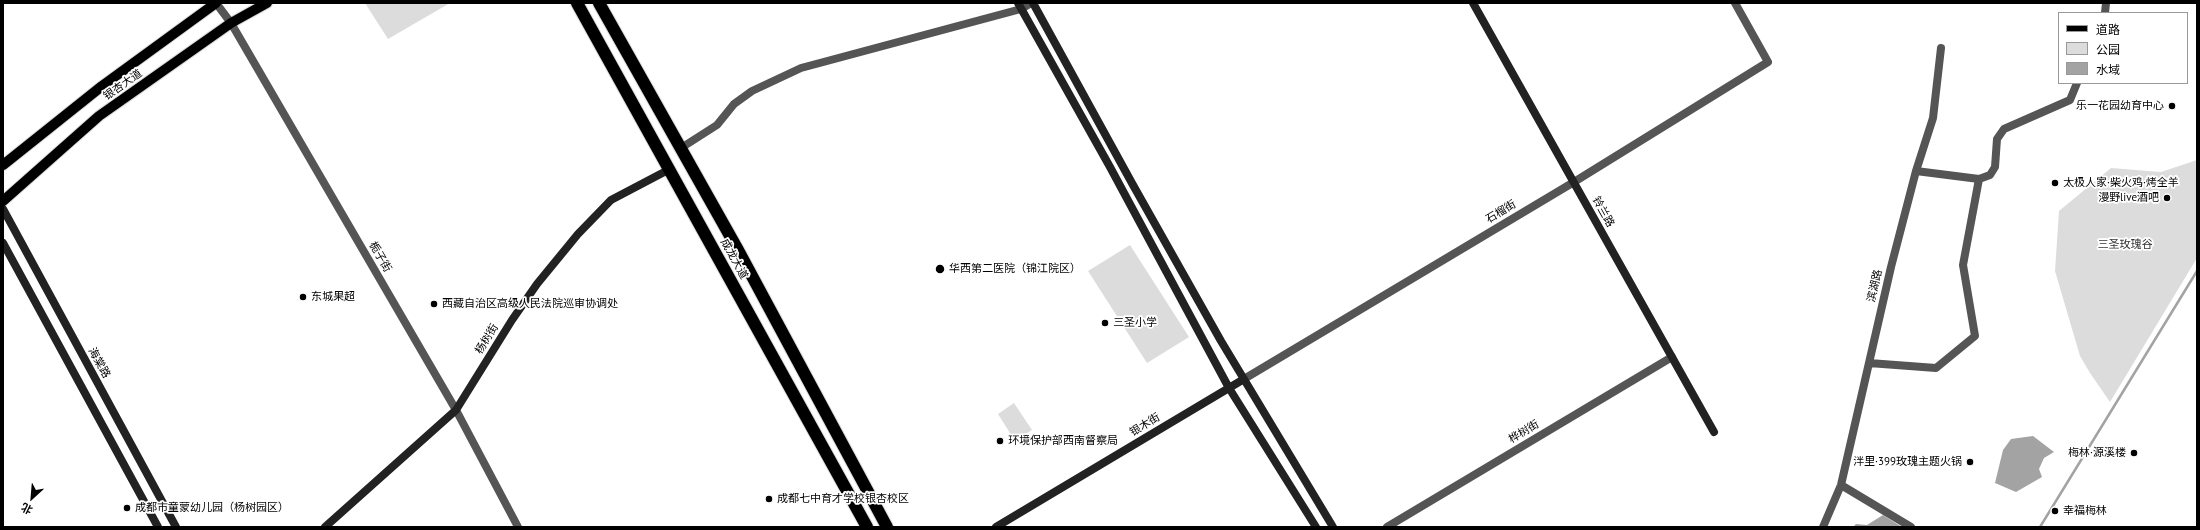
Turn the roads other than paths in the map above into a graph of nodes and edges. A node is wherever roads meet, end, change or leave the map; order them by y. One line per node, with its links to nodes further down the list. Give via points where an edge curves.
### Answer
1 (216, 3): 9 (street, 栀子街); 13 (main road, 银杏大道, via 102,86)
2 (267, 3): 9 (main road, 银杏大道)
3 (577, 3): 14 (highway, 成龙大道)
4 (599, 3): 12 (highway, 成龙大道)
5 (1032, 3): 8 (street); 23 (street)
6 (1473, 3): 17 (street, 铃兰路)
7 (1735, 3): 17 (street, 石榴街, via 1768,62)
8 (1020, 6): 12 (street, via 801,68 752,91 734,104 717,124); 24 (street)
9 (231, 23): 18 (main road, 银杏大道, via 99,116); 25 (street, 栀子街)
10 (1941, 48): 15 (street, 滨湖路, via 1933,118)
11 (2077, 84): 16 (street, via 2070,100 2004,130 1997,139 1995,167 1990,175)
12 (681, 148): 33 (highway, 成龙大道)
13 (3, 165)
14 (670, 170): 25 (street, 杨树街, via 611,200 578,234 537,284 512,320); 32 (highway, 成龙大道)
15 (1916, 171): 16 (street); 22 (street, 滨湖路)
16 (1979, 179): 22 (street, via 1963,265 1975,336 1936,368)
17 (1574, 182): 21 (street, 铃兰路); 23 (street, 石榴街)
18 (3, 201)
19 (3, 208): 29 (street, 海棠路)
20 (3, 243): 28 (street)
21 (1672, 357): 26 (street, 铃兰路); 37 (street, 桦树街)
22 (1869, 363): 27 (street, 滨湖路)
23 (1244, 379): 24 (street, 银木街); 36 (street)
24 (1229, 388): 34 (street, 银木街); 35 (street)
25 (456, 410): 30 (street, 杨树街); 31 (street, 栀子街)
26 (1714, 432)
27 (1841, 486): 38 (street, 滨湖路); 39 (street)
28 (158, 527)
29 (176, 527)
30 (325, 527)
31 (518, 527)
32 (867, 527)
33 (887, 527)
34 (996, 527)
35 (1316, 527)
36 (1333, 527)
37 (1387, 527)
38 (1822, 527)
39 (1911, 527)

